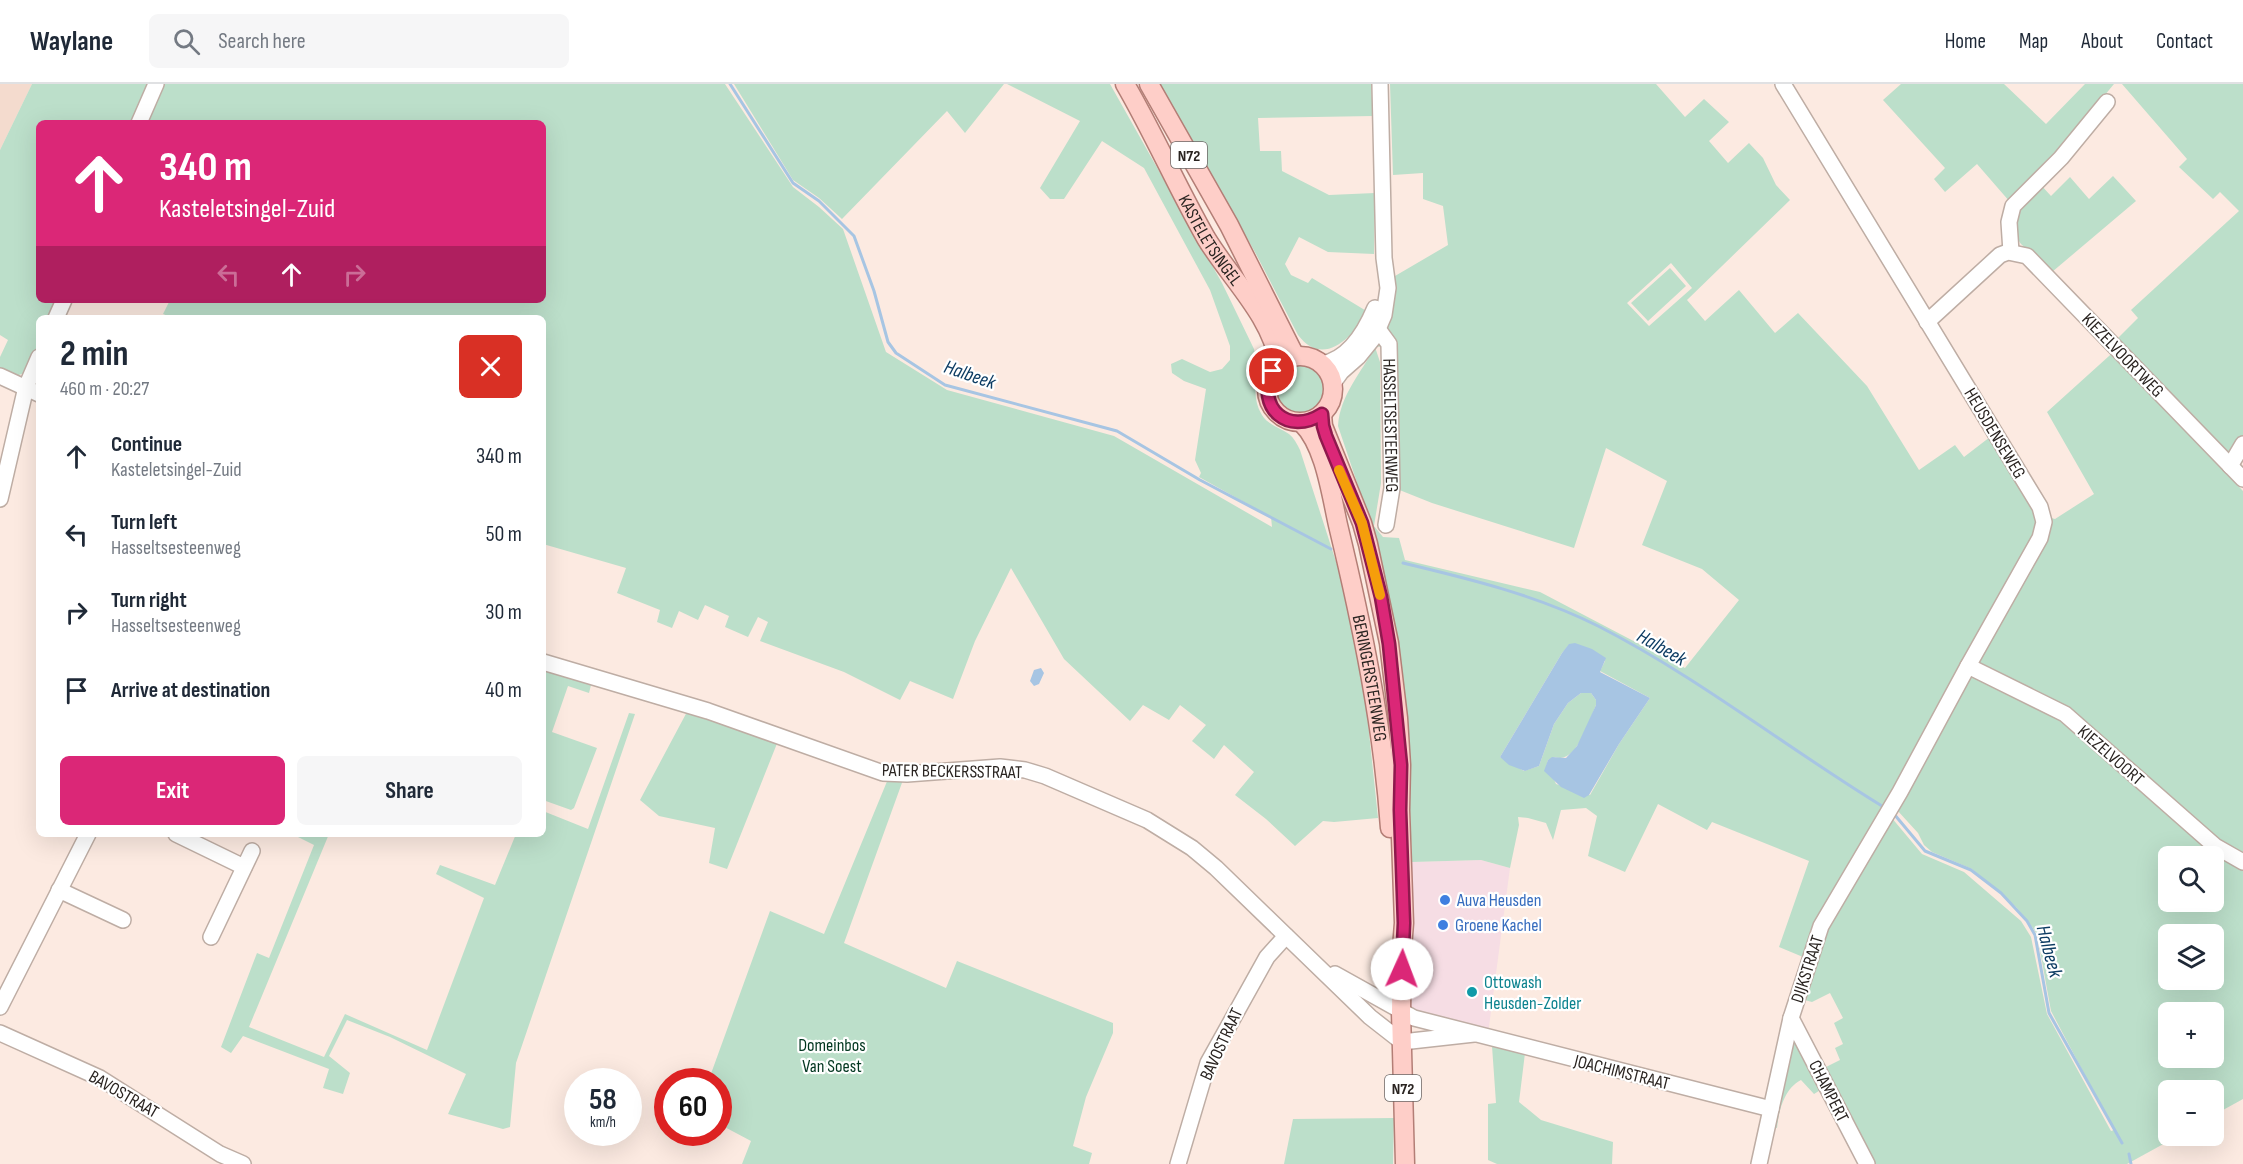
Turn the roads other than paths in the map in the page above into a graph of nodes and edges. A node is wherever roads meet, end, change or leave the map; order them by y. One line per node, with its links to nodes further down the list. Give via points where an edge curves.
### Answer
1 (156, 84): 7 (street)
2 (1125, 84): 12 (main road, KASTELETSINGEL / N72, via 1206,237)
3 (1149, 84): 12 (main road, KASTELETSINGEL / N72, via 1229,225)
4 (1380, 84): 9 (street, HASSELTSESTEENWEG)
5 (1784, 84): 10 (street, HEUSDENSEWEG)
6 (2107, 102): 8 (street, via 2061,158 2013,206 2009,222)
7 (140, 120)
8 (2011, 252): 10 (street, via 2000,255); 21 (street, KIEZELVOORTWEG, via 2027,256)
9 (1384, 258): 11 (street, HASSELTSESTEENWEG, via 1388,288); 13 (street, HASSELTSESTEENWEG, via 1375,309 1368,325 1342,355)
10 (1927, 322): 27 (street, HEUSDENSEWEG, via 2040,507 2044,522 2040,538)
11 (1378, 329): 16 (street, HASSELTSESTEENWEG); 25 (street, HASSELTSESTEENWEG, via 1389,344 1392,488)
12 (1287, 360): 13 (main road, via 1314,359); 19 (main road, via 1272,371 1269,401 1282,417)
13 (1322, 364): 16 (main road)
14 (36, 371): 17 (street)
15 (0, 376): 17 (street)
16 (1333, 383): 18 (main road, HASSELTSESTEENWEG, via 1333,395)
17 (32, 390): 24 (street)
18 (1322, 414): 19 (main road); 23 (main road, N72)
19 (1302, 423): 23 (main road, N72)
20 (2243, 444): 21 (street)
21 (2230, 466): 22 (street, KIEZELVOORTWEG)
22 (2243, 479)
23 (1336, 480): 38 (main road, BERINGERSTEENWEG / N72, via 1371,673 1389,814 1396,925); 38 (main road, BERINGERSTEENWEG / N72, via 1362,523 1391,654 1401,765)
24 (0, 499)
25 (1386, 525)
26 (546, 663): 36 (street, PATER BECKERSSTRAAT, via 708,711 883,772 1000,768 1045,776 1170,833 1216,868)
27 (1968, 666): 28 (street, HEUSDENSEWEG); 32 (street, KIEZELVOORT, via 2065,714 2215,846)
28 (1900, 792): 42 (street, DIJKSTRAAT, via 1821,926)
29 (86, 837): 34 (street)
30 (182, 837): 33 (street)
31 (252, 851): 33 (street)
32 (2243, 862)
33 (244, 867): 37 (street)
34 (59, 890): 35 (street); 40 (street)
35 (123, 920)
36 (1286, 936): 39 (street, PATER BECKERSSTRAAT); 48 (street, BAVOSTRAAT, via 1267,957 1208,1063)
37 (211, 937)
38 (1402, 948): 41 (main road, BERINGERSTEENWEG / N72)
39 (1316, 962): 41 (street, PATER BECKERSSTRAAT); 45 (street, PATER BECKERSSTRAAT, via 1370,1017)
40 (0, 1007)
41 (1401, 1012): 44 (street, JOACHIMSTRAAT); 45 (main road, BERINGERSTEENWEG / N72)
42 (1791, 1018): 46 (street, DIJKSTRAAT); 51 (street, CHAMPERT)
43 (0, 1034): 47 (street, BAVOSTRAAT, via 100,1078 219,1154)
44 (1474, 1034): 45 (street, JOACHIMSTRAAT); 46 (street, JOACHIMSTRAAT)
45 (1402, 1042): 49 (main road, BERINGERSTEENWEG / N72)
46 (1771, 1109): 50 (street, DIJKSTRAAT)
47 (243, 1164)
48 (1178, 1164)
49 (1405, 1164)
50 (1758, 1164)
51 (1867, 1164)

